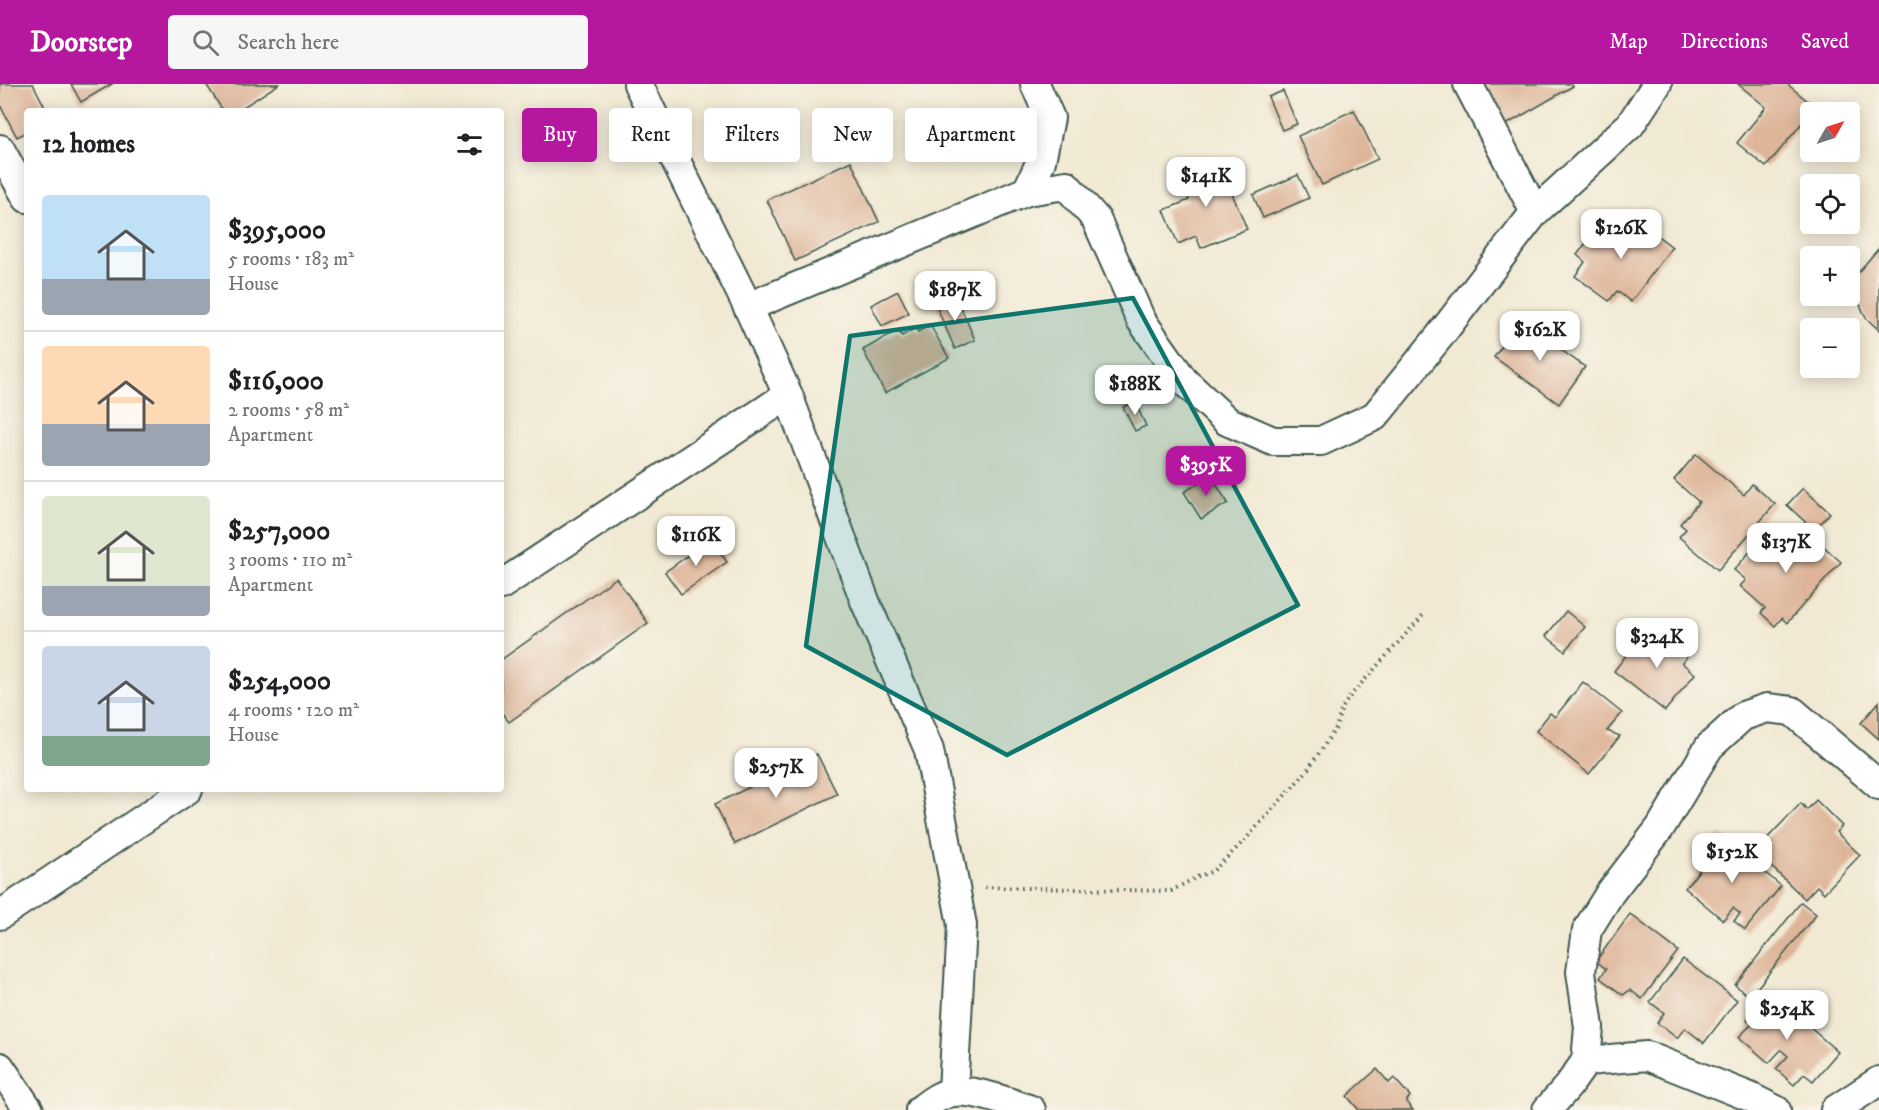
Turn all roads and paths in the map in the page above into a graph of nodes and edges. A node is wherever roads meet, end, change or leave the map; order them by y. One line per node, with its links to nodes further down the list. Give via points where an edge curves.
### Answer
1 (638, 84): 9 (street)
2 (1035, 84): 6 (street, via 1050,118 1041,161)
3 (1468, 84): 8 (street)
4 (1657, 84): 8 (street, via 1630,125)
5 (0, 148): 7 (street)
6 (1027, 190): 8 (street, via 1066,185 1096,219 1141,320 1184,381 1227,421 1273,441 1321,441 1375,416); 9 (street)
7 (24, 192)
8 (1535, 213)
9 (748, 307): 10 (street)
10 (788, 395): 11 (street); 15 (street, via 865,601 929,750)
11 (504, 583)
12 (1425, 613): 15 (path, via 1351,695 1336,728 1305,772 1213,871 1171,891 1136,892 985,887)
13 (1879, 785): 17 (street, via 1792,711 1767,708 1743,716 1709,747 1660,828 1587,930 1581,972 1589,1027)
14 (184, 792): 16 (street)
15 (951, 866): 20 (street, via 962,925)
16 (0, 915)
17 (1586, 1061): 24 (street); 25 (street, via 1647,1056)
18 (0, 1067): 21 (street)
19 (1879, 1082): 26 (street)
20 (953, 1092): 22 (street); 23 (street, via 994,1098)
21 (29, 1110)
22 (920, 1110)
23 (1031, 1110)
24 (1547, 1110)
25 (1776, 1110)
26 (1835, 1110)

